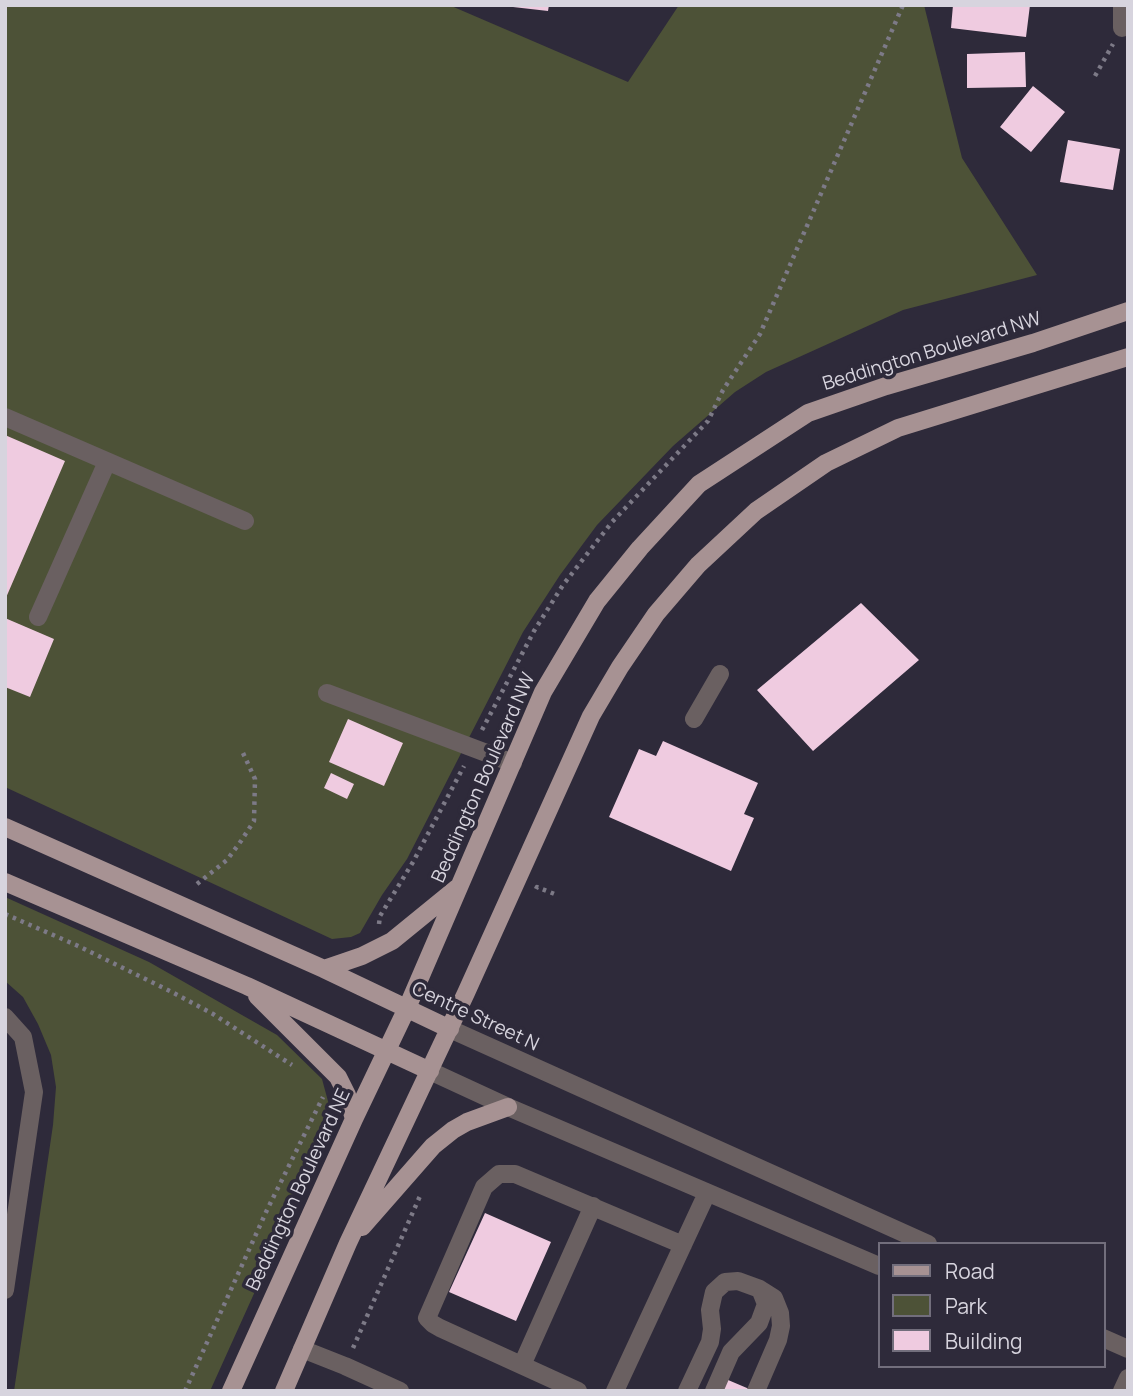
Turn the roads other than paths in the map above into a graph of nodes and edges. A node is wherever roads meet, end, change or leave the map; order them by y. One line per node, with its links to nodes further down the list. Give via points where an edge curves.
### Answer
1 (1122, 5): 2 (street)
2 (1122, 28)
3 (1128, 311): 12 (main road, Beddington Boulevard NW, via 808,413 699,484 597,601 543,692)
4 (1128, 357): 20 (main road, via 898,428 826,463 756,511 698,565 656,614 591,716)
5 (5, 417): 6 (street)
6 (107, 462): 7 (street); 8 (street)
7 (245, 521)
8 (38, 617)
9 (720, 674): 11 (street)
10 (327, 693): 12 (street)
11 (694, 719)
12 (513, 763): 15 (main road, Beddington Boulevard NW)
13 (5, 827): 16 (main road, Centre Street N)
14 (5, 882): 17 (main road)
15 (460, 886): 16 (main road, via 392,941); 18 (main road, Beddington Boulevard NW)
16 (324, 969): 18 (main road, Centre Street N)
17 (247, 986): 21 (main road); 24 (main road, via 338,1077)
18 (407, 1008): 20 (main road, Centre Street N); 21 (main road, Beddington Boulevard NE)
19 (5, 1017): 32 (street, via 23,1037 34,1092)
20 (450, 1029): 22 (main road); 27 (street, Centre Street N)
21 (387, 1051): 22 (main road); 24 (main road, Beddington Boulevard NE)
22 (430, 1071): 23 (street); 28 (main road)
23 (508, 1107): 25 (street); 28 (main road, via 467,1122 433,1146)
24 (354, 1119): 38 (main road, Beddington Boulevard NE)
25 (707, 1193): 29 (street); 30 (street)
26 (593, 1206): 29 (street); 36 (street); 36 (street, via 515,1174 499,1174 484,1187 427,1318)
27 (924, 1242)
28 (348, 1243): 34 (main road)
29 (683, 1245): 42 (street)
30 (878, 1265)
31 (760, 1289): 43 (street, via 738,1281 725,1282 714,1292 710,1342); 44 (street, via 766,1304 759,1323 732,1352); 45 (street, via 774,1298 781,1326)
32 (5, 1290)
33 (1105, 1339): 35 (street)
34 (302, 1349): 39 (main road); 40 (street)
35 (1128, 1349)
36 (522, 1365): 41 (street)
37 (1128, 1378): 46 (street)
38 (231, 1391)
39 (284, 1391)
40 (400, 1391)
41 (578, 1391)
42 (615, 1391)
43 (687, 1391)
44 (714, 1391)
45 (756, 1391)
46 (1122, 1391)

